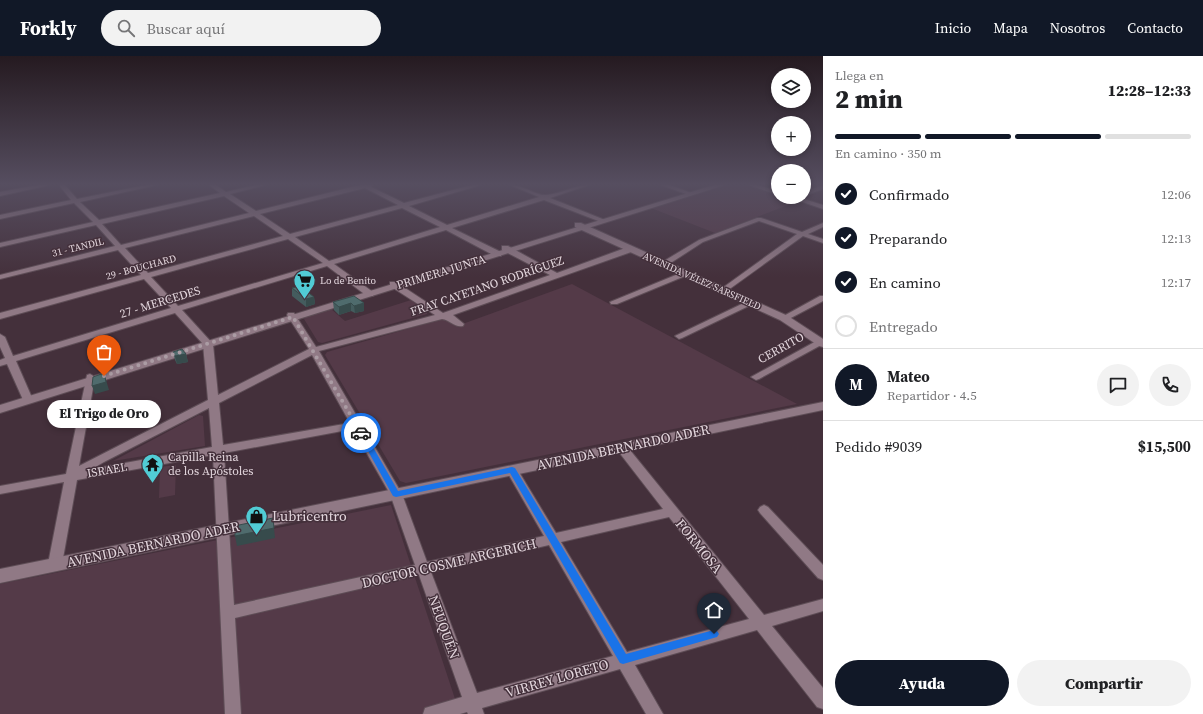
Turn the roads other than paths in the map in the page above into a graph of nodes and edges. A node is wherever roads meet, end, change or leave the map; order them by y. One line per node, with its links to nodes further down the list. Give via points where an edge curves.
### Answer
1 (90, 216): 11 (street)
2 (125, 216): 11 (street)
3 (247, 216): 19 (street, 31 - TANDIL)
4 (256, 216): 16 (street)
5 (367, 216): 16 (street, 29 - BOUCHARD)
6 (423, 216): 14 (street)
7 (487, 216): 14 (street, 27 - MERCEDES)
8 (590, 216): 10 (street)
9 (615, 216): 10 (main road)
10 (601, 220): 13 (main road)
11 (97, 222): 18 (street); 19 (street)
12 (823, 225): 15 (street)
13 (580, 226): 20 (main road, AVENIDA VÉLEZ SARSFIELD); 21 (main road)
14 (447, 228): 21 (street); 22 (street, 27 - MERCEDES)
15 (802, 234): 17 (street); 23 (street, via 759,219 701,241); 29 (street)
16 (287, 237): 22 (street); 25 (street, 29 - BOUCHARD)
17 (823, 241)
18 (0, 245)
19 (119, 248): 25 (street); 27 (street, 31 - TANDIL)
20 (631, 249): 23 (main road, AVENIDA VÉLEZ SARSFIELD); 26 (street, FRAY CAYETANO RODRÍGUEZ)
21 (502, 251): 26 (street); 28 (main road, PRIMERA JUNTA)
22 (328, 263): 30 (street); 34 (street, 27 - MERCEDES)
23 (663, 264): 24 (main road, AVENIDA VÉLEZ SARSFIELD)
24 (686, 274): 29 (main road, AVENIDA VÉLEZ SARSFIELD); 32 (street)
25 (146, 276): 34 (street); 35 (street, 29 - BOUCHARD)
26 (557, 276): 37 (street, FRAY CAYETANO RODRÍGUEZ)
27 (0, 277)
28 (395, 285): 30 (main road, PRIMERA JUNTA); 37 (street)
29 (724, 291): 33 (main road, AVENIDA VÉLEZ SARSFIELD)
30 (368, 293): 36 (main road, PRIMERA JUNTA)
31 (823, 298): 38 (street)
32 (614, 302)
33 (751, 303): 38 (main road, AVENIDA VÉLEZ SARSFIELD); 40 (street)
34 (178, 309): 42 (street); 45 (street, 27 - MERCEDES)
35 (0, 316)
36 (292, 316): 42 (main road, PRIMERA JUNTA); 44 (street, NEUQUÉN)
37 (442, 316): 39 (street, via 450,317); 44 (street, FRAY CAYETANO RODRÍGUEZ)
38 (784, 318): 43 (main road, AVENIDA VÉLEZ SARSFIELD)
39 (460, 324)
40 (679, 336)
41 (0, 337): 45 (street)
42 (207, 342): 48 (main road); 50 (street)
43 (821, 343): 47 (street, CERRITO)
44 (314, 350): 50 (street, FRAY CAYETANO RODRÍGUEZ); 54 (street, NEUQUÉN)
45 (10, 360): 46 (street, 27 - MERCEDES); 49 (street)
46 (0, 363)
47 (756, 377)
48 (90, 379): 49 (main road); 58 (street)
49 (28, 398): 51 (main road); 53 (main road)
50 (213, 401): 56 (street); 58 (street, FRAY CAYETANO RODRÍGUEZ)
51 (0, 405)
52 (823, 406): 55 (main road, AVENIDA BERNARDO ADER)
53 (0, 409)
54 (356, 425): 56 (street, ISRAEL); 60 (street, NEUQUÉN)
55 (621, 447): 57 (main road, AVENIDA BERNARDO ADER); 62 (street, FORMOSA)
56 (218, 451): 58 (street, ISRAEL); 63 (street)
57 (512, 470): 60 (main road, AVENIDA BERNARDO ADER); 64 (street)
58 (70, 477): 59 (street, ISRAEL); 65 (street)
59 (0, 490)
60 (396, 494): 63 (main road, AVENIDA BERNARDO ADER); 66 (street, NEUQUÉN)
61 (764, 510): 67 (street)
62 (671, 512): 64 (street, DOCTOR COSME ARGERICH); 71 (street, FORMOSA)
63 (222, 529): 65 (main road, AVENIDA BERNARDO ADER); 70 (street)
64 (553, 539): 66 (street, DOCTOR COSME ARGERICH); 72 (street)
65 (55, 564): 68 (main road, AVENIDA BERNARDO ADER)
66 (423, 569): 70 (street, DOCTOR COSME ARGERICH); 74 (street, NEUQUÉN)
67 (823, 574)
68 (0, 576)
69 (823, 604): 71 (street, VIRREY LORETO)
70 (227, 614): 75 (street)
71 (759, 622): 72 (street, VIRREY LORETO); 73 (street, FORMOSA)
72 (623, 659): 74 (street, VIRREY LORETO); 77 (street)
73 (823, 701)
74 (474, 708): 76 (street, VIRREY LORETO)
75 (233, 714)
76 (431, 714)
77 (655, 714)

